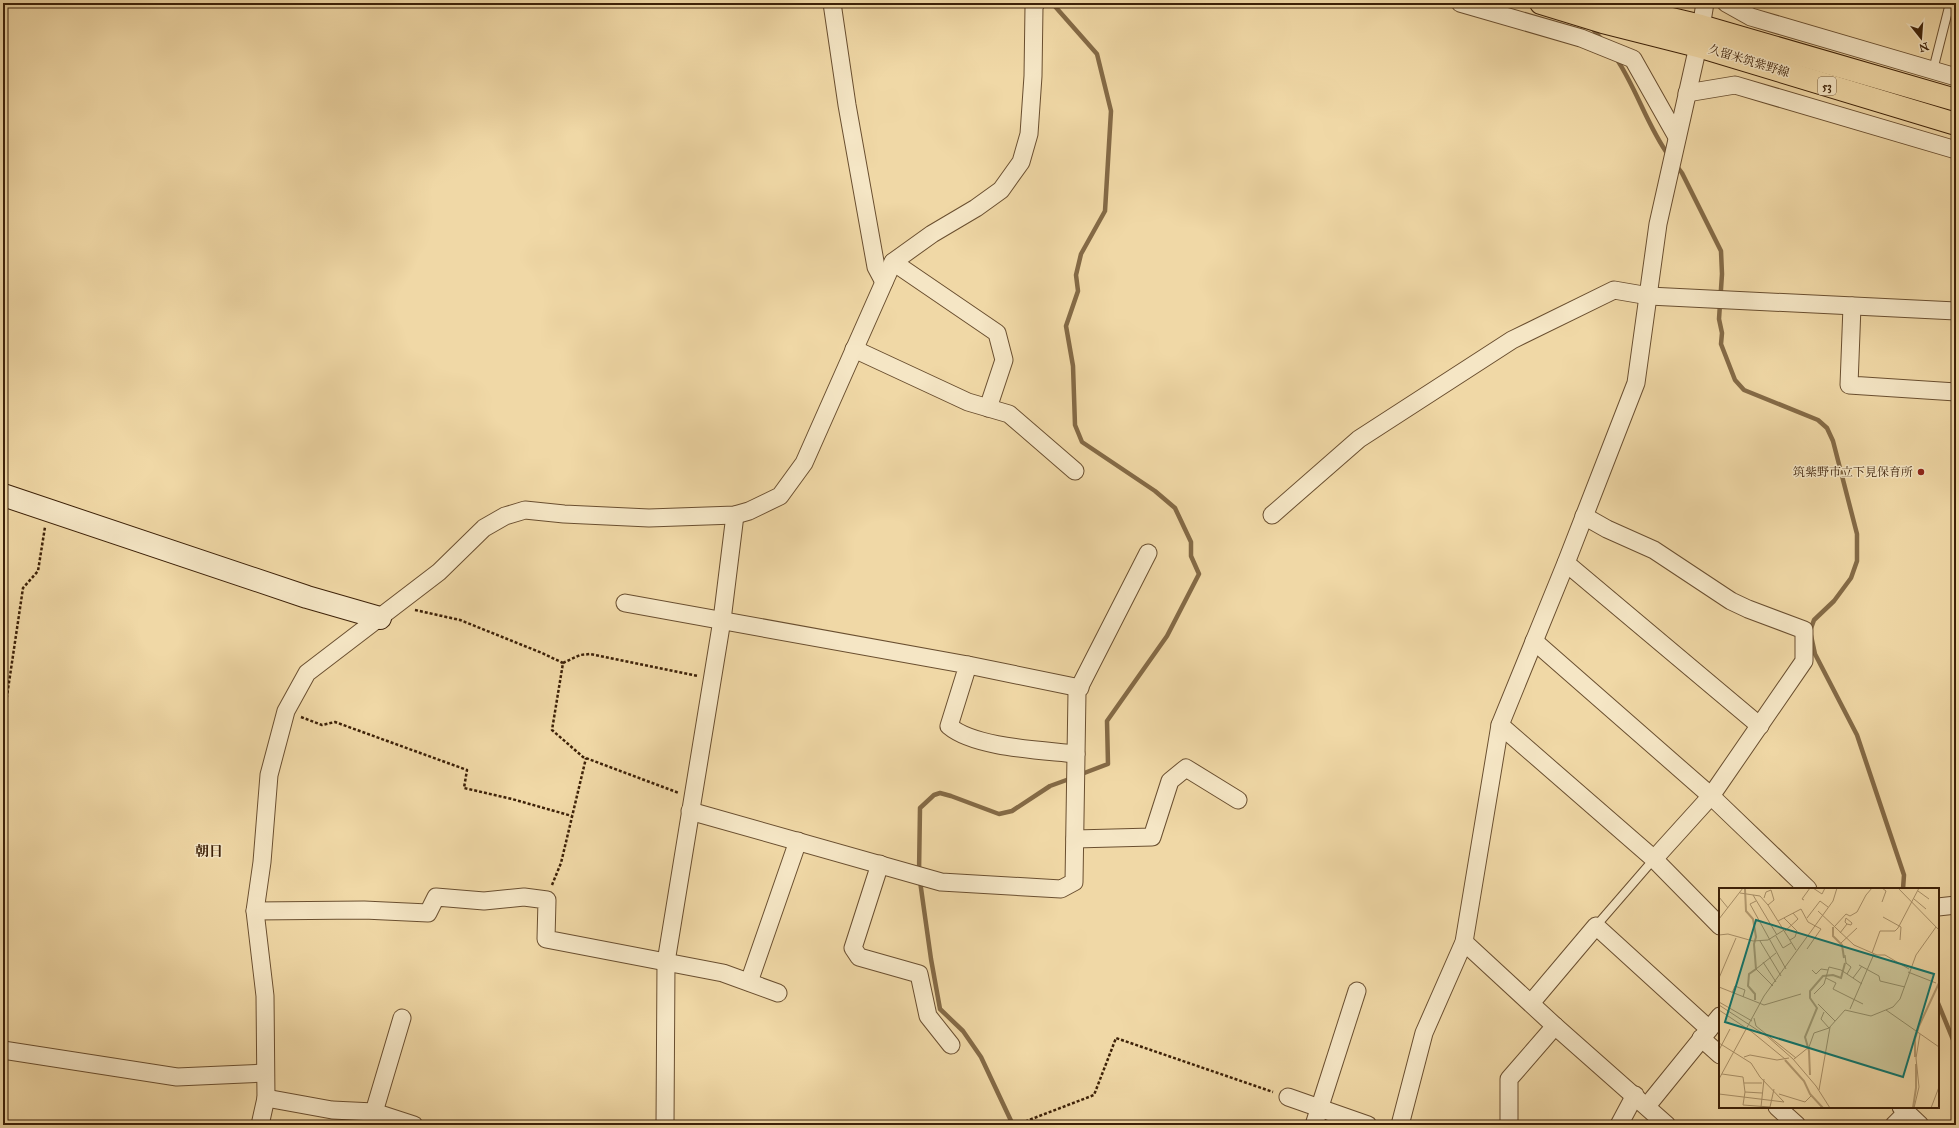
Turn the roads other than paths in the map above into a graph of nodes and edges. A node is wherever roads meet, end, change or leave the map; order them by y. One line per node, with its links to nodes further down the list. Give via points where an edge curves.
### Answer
1 (832, 3): 18 (street, via 876,267)
2 (1036, 3): 17 (street, via 1029,134 1020,162 1000,190)
3 (1460, 3): 15 (street, via 1581,38 1633,59)
4 (1541, 3): 9 (main road, 久留米筑紫野線 / 53, via 1603,22)
5 (1604, 3): 9 (main road, 久留米筑紫野線 / 53)
6 (1705, 3): 9 (street)
7 (1726, 3): 10 (street, via 1751,17)
8 (1950, 3): 10 (lane)
9 (1699, 36): 12 (street); 13 (main road, 久留米筑紫野線 / 53); 14 (main road, 久留米筑紫野線 / 53)
10 (1932, 70): 11 (street)
11 (1956, 77)
12 (1687, 93): 15 (street); 16 (street, via 1735,85)
13 (1956, 100)
14 (1956, 124)
15 (1678, 137): 19 (street, via 1658,224)
16 (1956, 150)
17 (893, 262): 18 (street); 24 (street, via 997,333 1004,360)
18 (884, 282): 22 (street)
19 (1649, 296): 20 (street); 27 (street, via 1614,290 1512,340 1359,439); 29 (street, via 1636,383)
20 (1852, 306): 21 (street); 23 (street, via 1849,385)
21 (1956, 311)
22 (854, 349): 24 (street, via 968,402); 28 (street, via 804,463 780,496)
23 (1956, 392)
24 (988, 408): 25 (street, via 1009,414)
25 (1075, 471)
26 (3, 495): 33 (street, via 307,597)
27 (1272, 514)
28 (735, 515): 33 (street, via 649,518 525,510 504,516 484,528 439,572); 34 (street)
29 (1584, 516): 31 (street); 39 (street, via 1654,550 1732,601 1804,630 1804,661)
30 (1148, 553): 37 (street)
31 (1566, 563): 35 (street); 39 (street)
32 (625, 603): 34 (street)
33 (380, 618): 51 (street, via 307,673 286,711 269,775)
34 (722, 620): 36 (street); 43 (street)
35 (1534, 641): 38 (street); 41 (street)
36 (968, 665): 37 (street); 40 (street, via 950,726 957,732 993,744)
37 (1080, 688): 40 (street, via 1077,692)
38 (1500, 724): 46 (street); 54 (street)
39 (1760, 726): 41 (street)
40 (1076, 754): 44 (street)
41 (1711, 796): 46 (street); 48 (street)
42 (1238, 800): 44 (street, via 1186,768 1170,781 1152,837)
43 (691, 805): 45 (street); 55 (street)
44 (1075, 839): 47 (street, via 1074,882 1061,889 941,882)
45 (798, 841): 47 (street); 56 (street)
46 (1654, 860): 52 (street); 53 (lane)
47 (880, 864): 64 (street, via 853,948 859,957 919,974 928,1016)
48 (1807, 888)
49 (1956, 905): 50 (street)
50 (1939, 907)
51 (255, 911): 55 (street, via 364,910 428,913 436,897 484,901 524,897 546,900 546,939); 67 (street, via 265,996)
52 (1719, 925)
53 (1596, 926): 59 (street); 63 (street)
54 (1464, 942): 59 (street); 80 (street, via 1424,1033)
55 (666, 962): 56 (street, via 723,973); 77 (street)
56 (749, 982): 58 (street)
57 (1357, 991): 71 (street)
58 (778, 993)
59 (1531, 1003): 62 (street)
60 (1719, 1017): 63 (street)
61 (402, 1018): 74 (street)
62 (1555, 1026): 70 (street); 81 (street, via 1510,1079)
63 (1705, 1033): 66 (street); 70 (street)
64 (951, 1045)
65 (3, 1050): 67 (street, via 177,1077)
66 (1719, 1054)
67 (265, 1073): 69 (street)
68 (1288, 1097): 71 (street)
69 (266, 1098): 74 (street, via 332,1110); 75 (street)
70 (1641, 1101): 82 (street); 83 (street)
71 (1320, 1108): 78 (street); 79 (street)
72 (1778, 1108): 84 (street)
73 (1904, 1110): 85 (street); 86 (street)
74 (374, 1112): 76 (street)
75 (260, 1125)
76 (414, 1125)
77 (665, 1125)
78 (1314, 1125)
79 (1368, 1125)
80 (1400, 1125)
81 (1509, 1125)
82 (1619, 1125)
83 (1667, 1125)
84 (1797, 1125)
85 (1894, 1125)
86 (1920, 1125)

